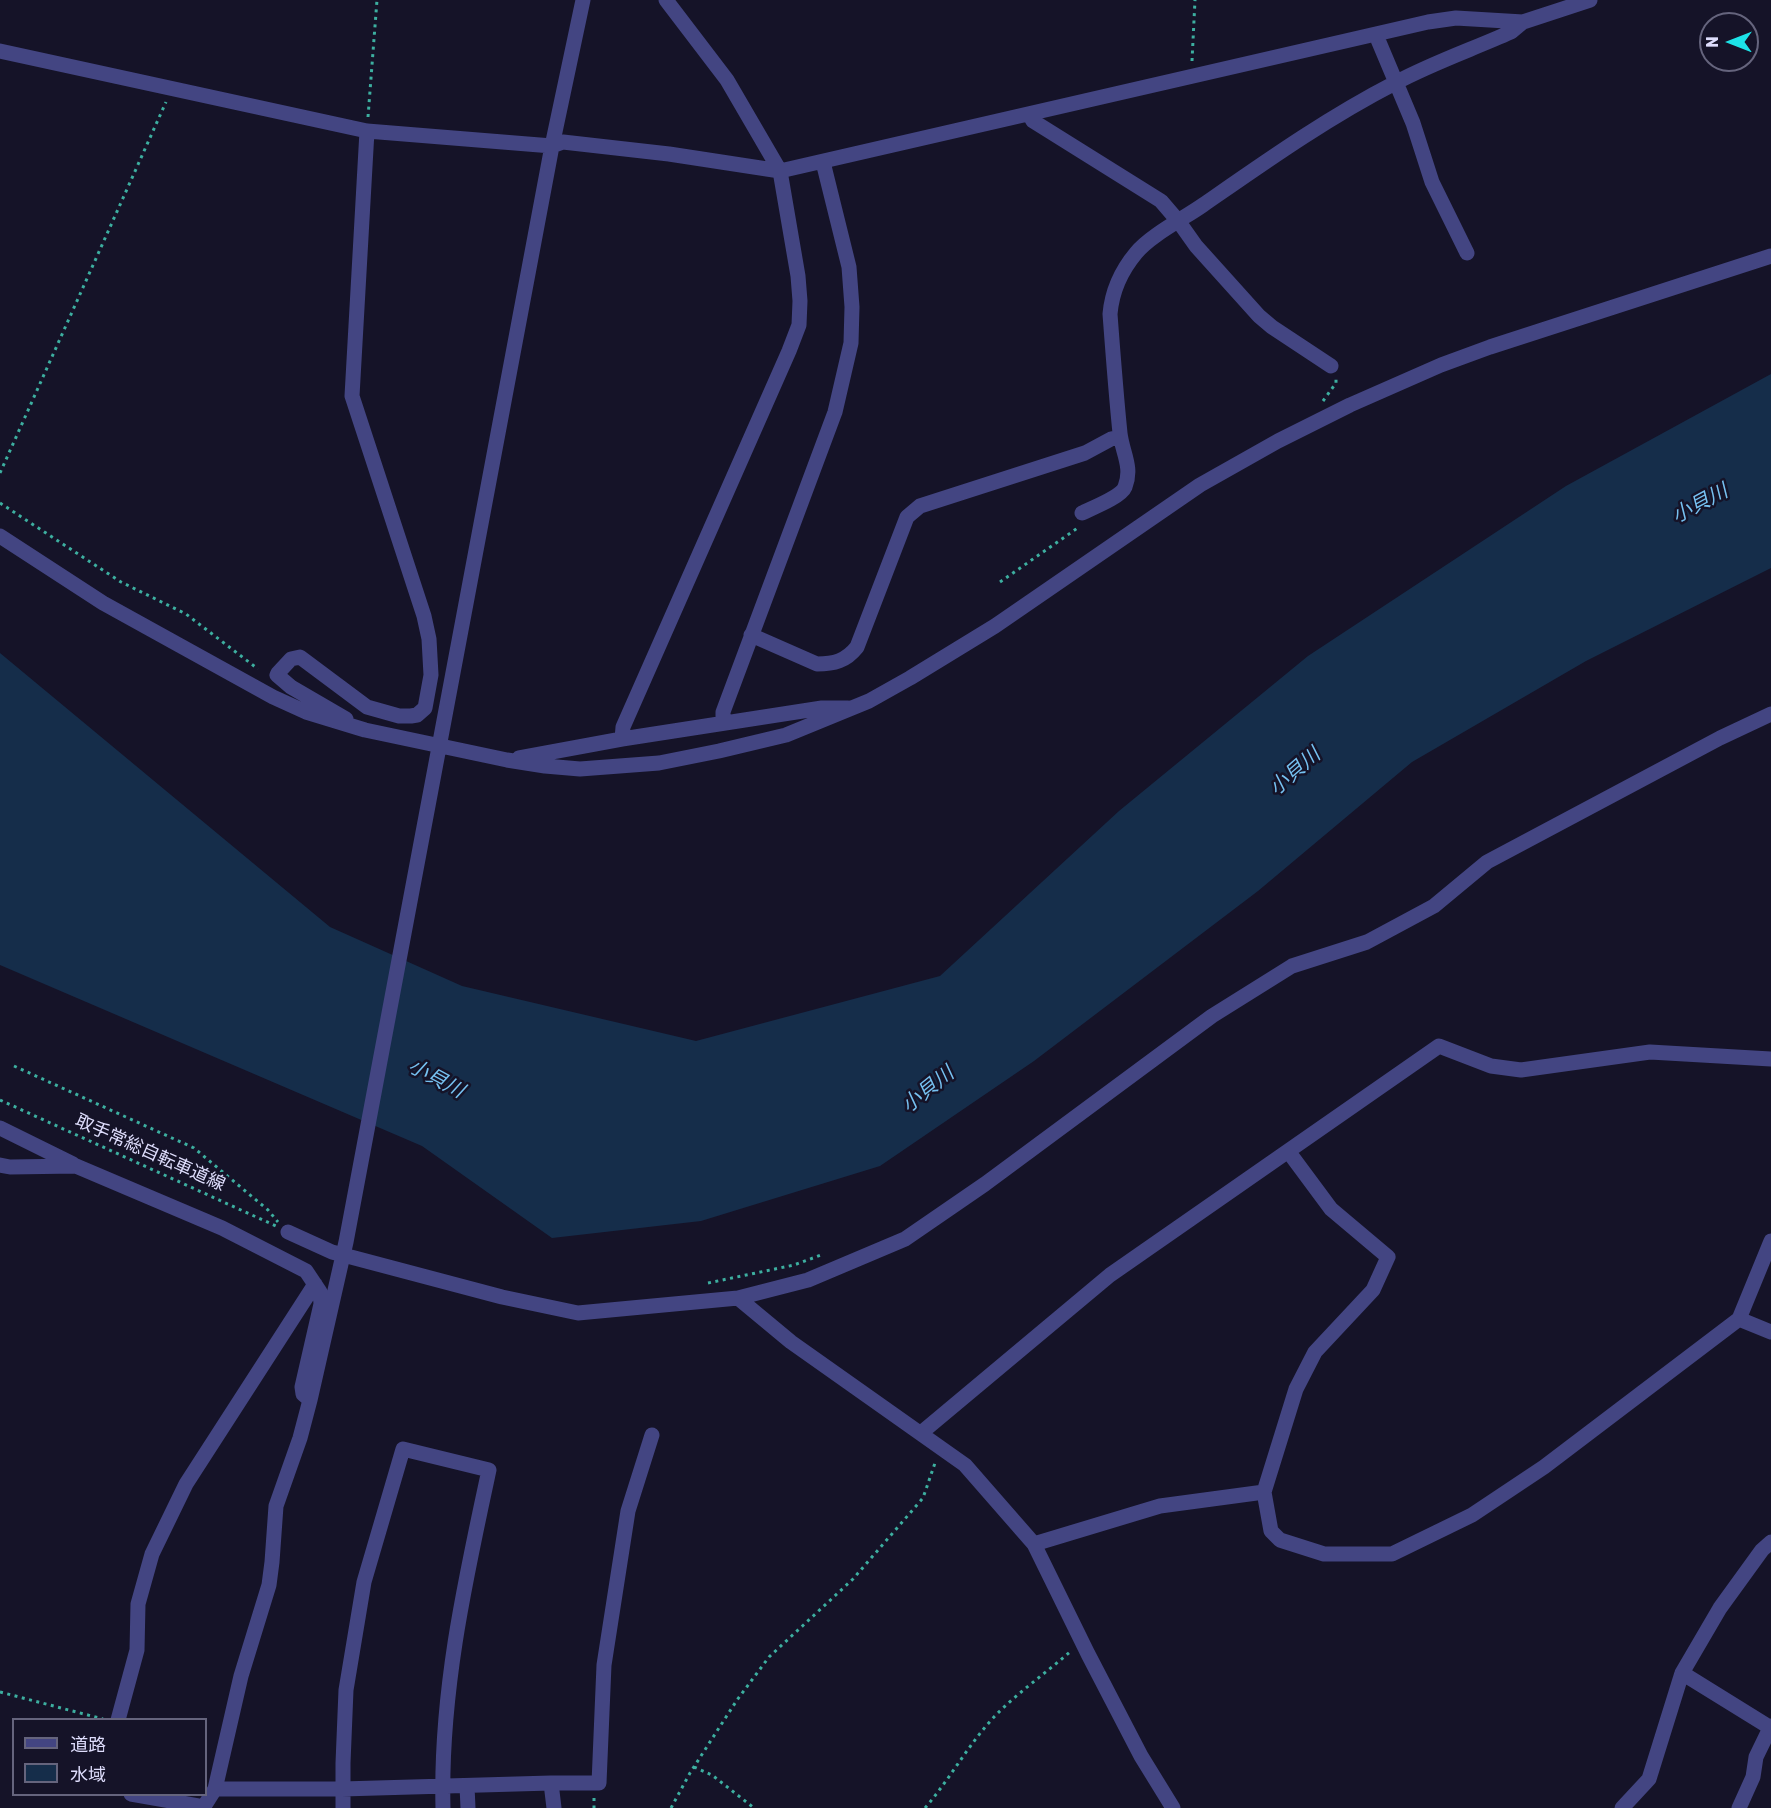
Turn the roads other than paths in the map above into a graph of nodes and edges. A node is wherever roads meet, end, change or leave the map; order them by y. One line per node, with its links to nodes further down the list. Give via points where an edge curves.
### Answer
1 (583, 0): 10 (street)
2 (666, 0): 12 (street, via 727,80)
3 (1590, 0): 4 (street)
4 (1522, 22): 5 (street, via 1456,18); 7 (street, via 1511,32)
5 (1376, 35): 7 (street); 8 (street)
6 (0, 51): 9 (street)
7 (1395, 82): 13 (street, via 1297,139); 14 (street, via 1432,182)
8 (1029, 114): 11 (street); 13 (street, via 1033,121 1161,201)
9 (367, 131): 10 (street); 24 (street, via 352,396 420,601 429,639 431,675 425,708 417,715 399,716 367,707 300,657 291,659 277,675)
10 (552, 146): 12 (street, via 563,142 657,152); 26 (street)
11 (823, 162): 12 (street); 20 (street, via 849,267 851,343 835,412)
12 (780, 171): 25 (street, via 798,276 799,325)
13 (1179, 222): 16 (street, via 1259,316); 17 (street, via 1137,252 1111,301)
14 (1467, 253)
15 (1771, 256): 21 (street, via 1491,346 1322,418 1200,485 995,626)
16 (1331, 366)
17 (1120, 437): 18 (street, via 1128,459 1125,488); 20 (street, via 1085,453 913,510 857,647 842,661 817,664)
18 (1082, 513)
19 (0, 536): 24 (street, via 103,603 273,697)
20 (752, 635): 23 (street)
21 (853, 708): 23 (street); 27 (street, via 786,735 659,763 580,769)
22 (1771, 714): 37 (street, via 1487,862 1434,906 1367,942 1292,966 1212,1016 905,1239 808,1280)
23 (723, 718): 25 (street, via 715,726)
24 (365, 730): 26 (street)
25 (623, 733): 27 (street)
26 (438, 754): 27 (street); 35 (street)
27 (507, 760)
28 (1771, 1059): 30 (street, via 1650,1052 1521,1070 1491,1066 1439,1046)
29 (0, 1128): 32 (street)
30 (1288, 1151): 41 (street, via 1110,1275); 43 (street, via 1331,1209 1388,1257 1373,1290 1315,1352 1296,1389)
31 (0, 1165): 32 (street)
32 (76, 1166): 36 (street, via 263,1248 306,1271)
33 (288, 1232): 35 (street)
34 (1771, 1241): 38 (street)
35 (344, 1249): 37 (street, via 502,1297 578,1313); 40 (street)
36 (315, 1284): 40 (street, via 321,1292 321,1304 302,1387); 47 (street, via 186,1484 152,1554 138,1604 137,1650)
37 (738, 1298): 41 (street, via 791,1342)
38 (1739, 1319): 39 (street); 43 (street, via 1544,1467 1472,1515 1392,1554 1324,1554 1280,1540 1271,1531)
39 (1771, 1332)
40 (310, 1400): 52 (street, via 276,1506 269,1584 241,1676)
41 (921, 1433): 45 (street, via 965,1465)
42 (652, 1435): 49 (street, via 628,1511 606,1654 599,1783)
43 (1264, 1492): 45 (street, via 1160,1506)
44 (1771, 1542): 46 (street, via 1720,1608)
45 (1034, 1544): 60 (street, via 1141,1756)
46 (1682, 1672): 48 (street); 61 (street, via 1649,1779)
47 (118, 1718)
48 (1771, 1727): 62 (street)
49 (551, 1783): 50 (street); 59 (street)
50 (467, 1786): 51 (street); 58 (street)
51 (443, 1787): 53 (street); 53 (street, via 452,1657 489,1470 403,1449 364,1582 346,1690); 57 (street)
52 (215, 1789): 53 (street); 55 (street)
53 (342, 1789): 56 (street)
54 (141, 1796): 55 (street)
55 (203, 1808)
56 (343, 1808)
57 (443, 1808)
58 (468, 1808)
59 (554, 1808)
60 (1173, 1808)
61 (1622, 1808)
62 (1739, 1808)

